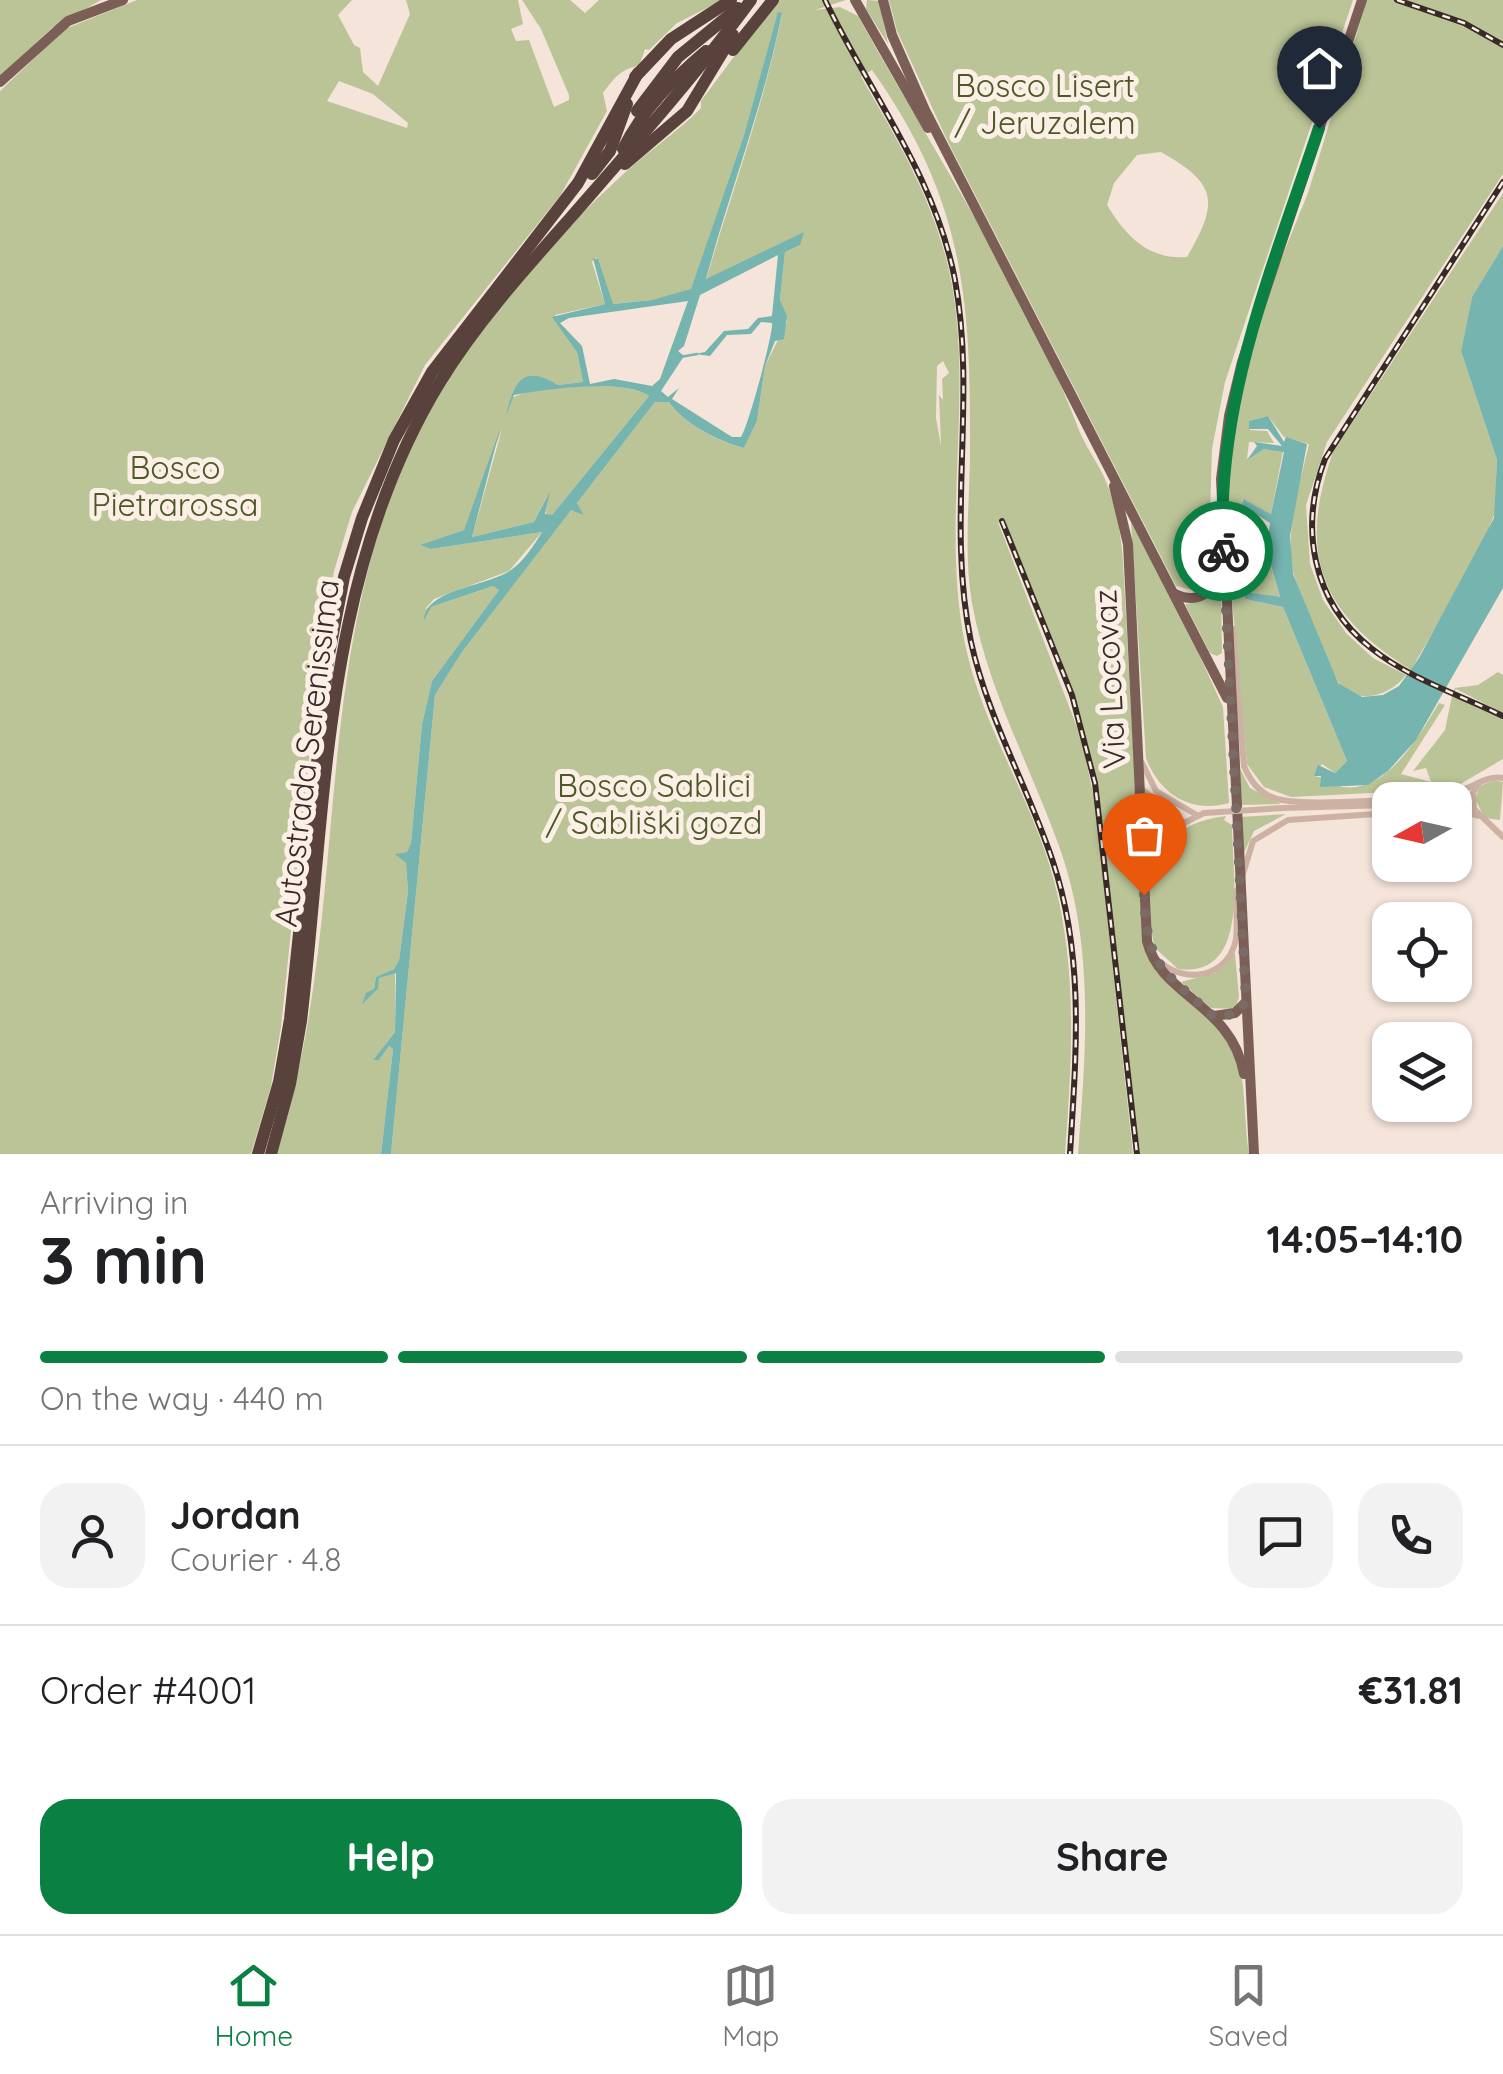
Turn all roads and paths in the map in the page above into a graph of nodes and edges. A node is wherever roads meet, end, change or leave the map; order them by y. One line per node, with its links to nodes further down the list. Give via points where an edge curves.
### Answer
1 (123, 0): 9 (main road, via 68,21)
2 (730, 0): 38 (highway, Autostrada Serenissima, via 671,39 638,73 595,157 432,372 394,440 352,548 328,659 288,1035)
3 (750, 0): 8 (highway); 10 (highway); 12 (highway); 12 (highway, via 666,72 634,115)
4 (773, 0): 8 (highway)
5 (855, 0): 11 (main road, Via Locovaz)
6 (883, 0): 11 (main road, Via Locovaz, via 908,75)
7 (1362, 0): 14 (main road, via 1237,378 1221,479)
8 (710, 74): 10 (highway); 12 (highway, via 687,111)
9 (0, 82)
10 (693, 92): 12 (highway)
11 (958, 175): 13 (main road, Via Locovaz)
12 (596, 188): 39 (highway, Autostrada Serenissima, via 496,303 441,380 373,522 343,641 301,1021)
13 (1098, 448): 16 (main road, Via Locovaz); 18 (main road, Via Locovaz, via 1128,544)
14 (1224, 561): 15 (main road); 16 (main road, via 1204,596)
15 (1225, 588): 17 (main road); 22 (street, via 1241,750 1250,778 1283,800)
16 (1174, 594): 17 (main road, Via Locovaz)
17 (1230, 704): 33 (main road)
18 (1139, 754): 24 (street, via 1156,791); 32 (main road, Via Locovaz)
19 (1500, 775): 20 (street)
20 (1482, 781): 21 (street); 27 (street, via 1472,801)
21 (1472, 785)
22 (1372, 796)
23 (1372, 806): 24 (street, bridge)
24 (1200, 814): 31 (street, via 1168,831)
25 (1372, 814): 34 (street, via 1313,816 1268,828 1253,841)
26 (1472, 814): 27 (street)
27 (1478, 816): 29 (street)
28 (1503, 822): 29 (street)
29 (1488, 823): 30 (street)
30 (1503, 836)
31 (1150, 858): 32 (street); 33 (street, via 1151,945 1164,965 1188,976 1215,970 1233,947)
32 (1143, 873): 36 (main road, Via Locovaz, via 1149,951)
33 (1239, 876): 34 (main road)
34 (1240, 890): 35 (main road)
35 (1246, 1002): 36 (main road, via 1235,1013); 37 (main road)
36 (1213, 1016): 37 (main road, Via Locovaz, via 1240,1051)
37 (1252, 1116): 40 (main road)
38 (258, 1154)
39 (271, 1154)
40 (1254, 1154)

